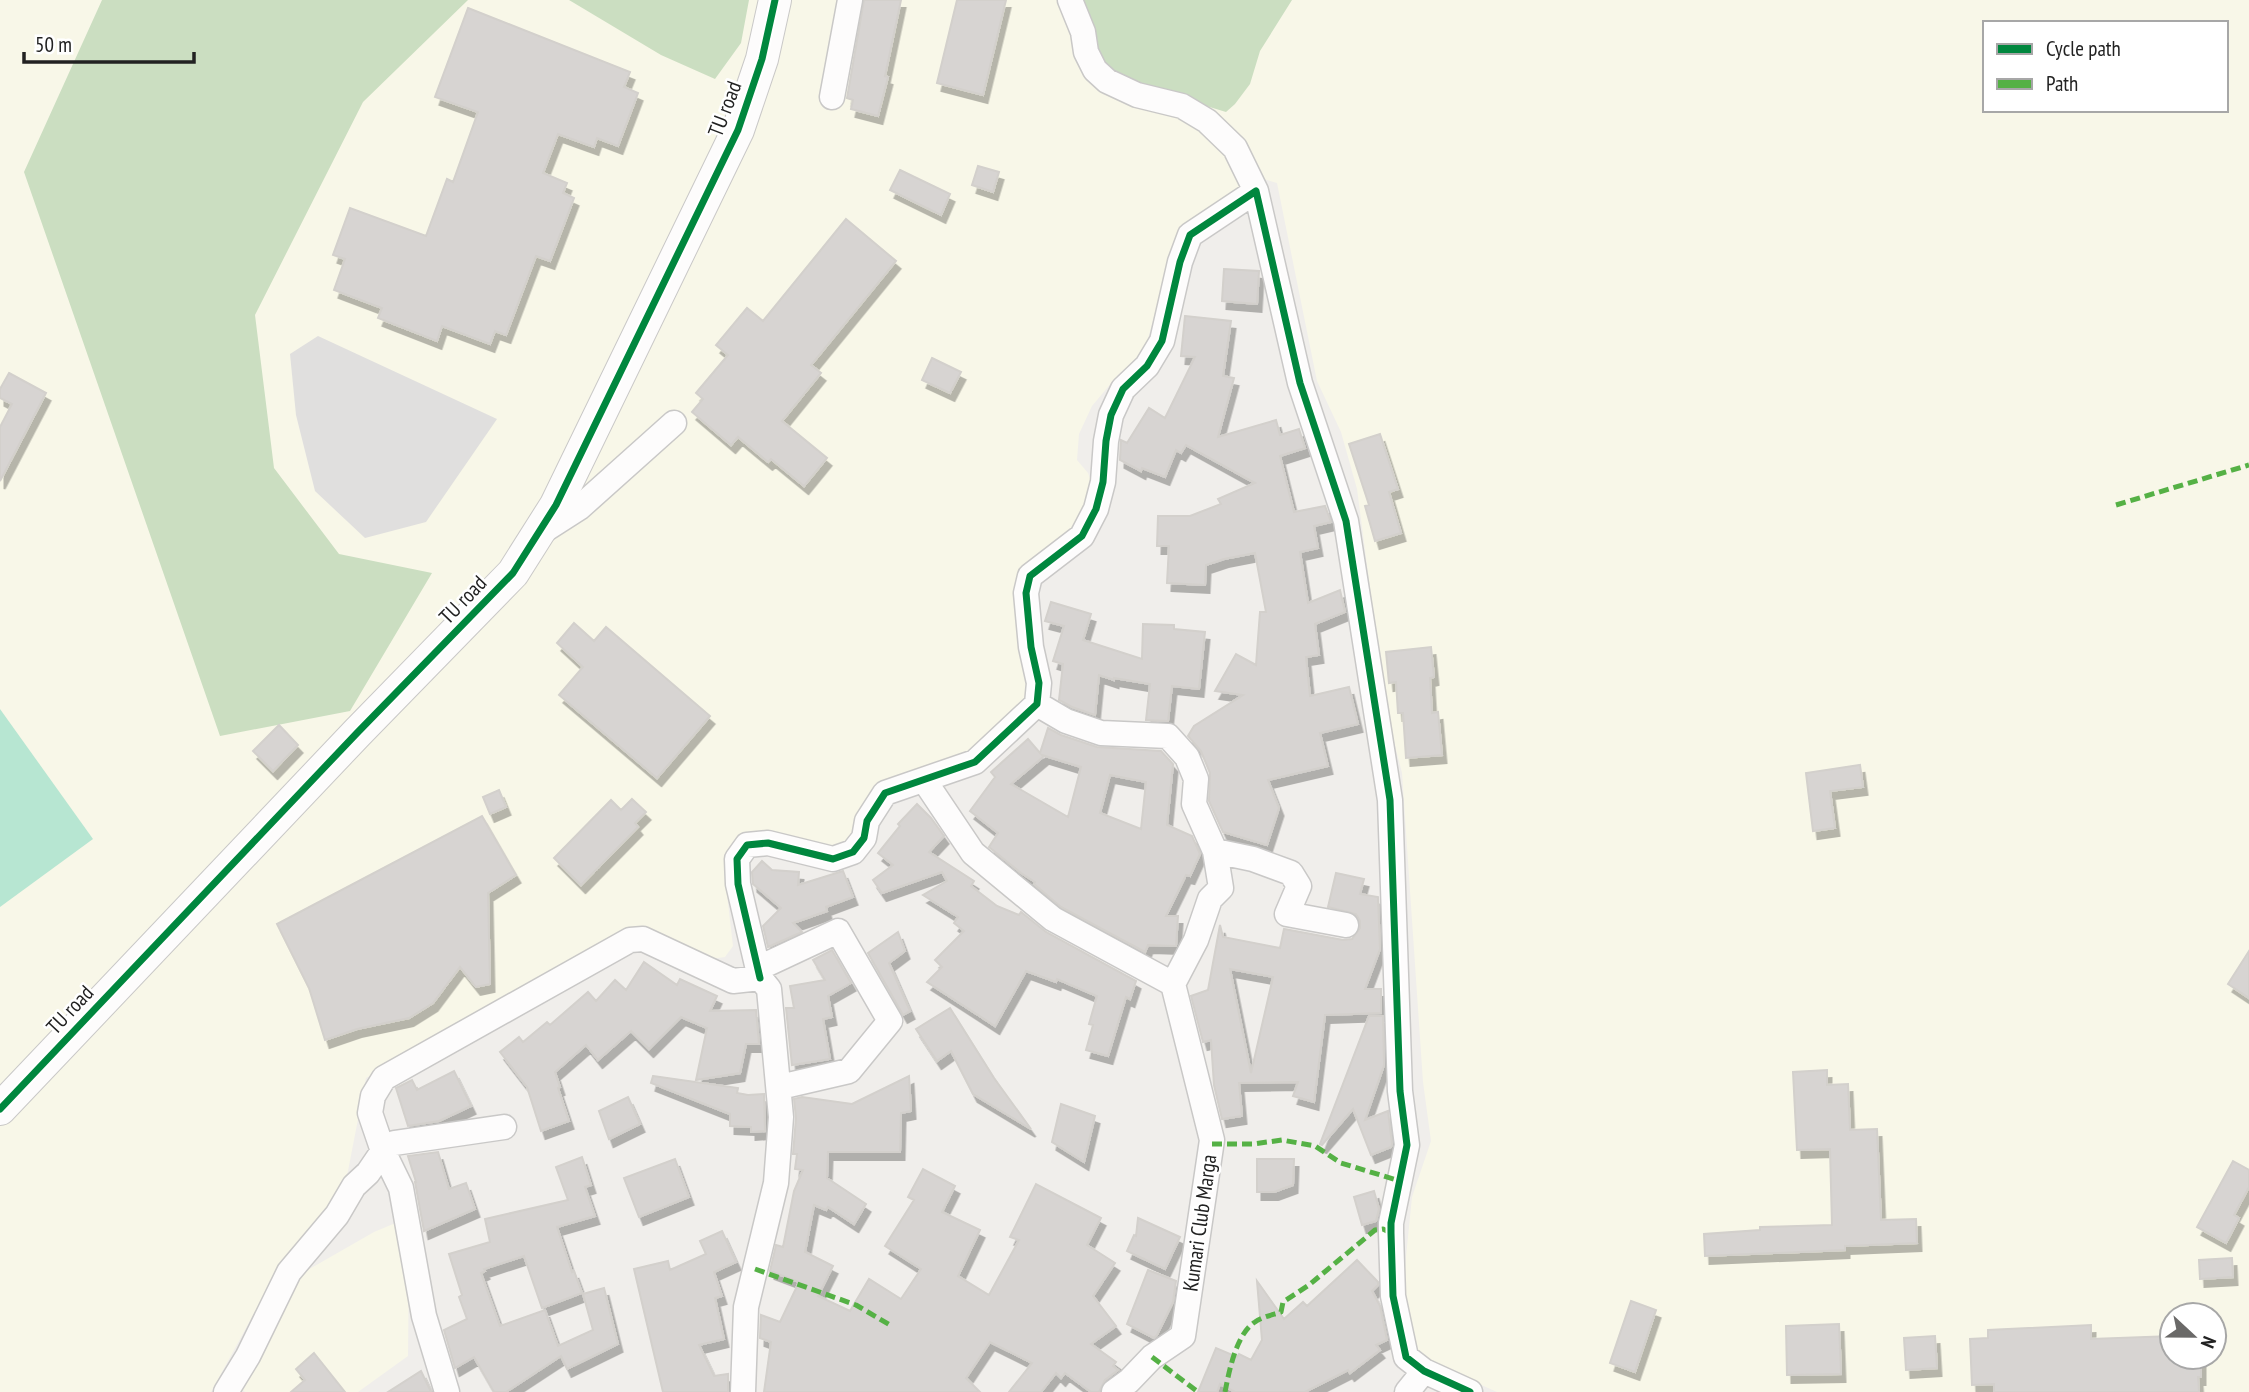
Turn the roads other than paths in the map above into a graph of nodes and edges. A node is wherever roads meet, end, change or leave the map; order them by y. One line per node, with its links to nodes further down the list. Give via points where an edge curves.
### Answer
1 (775, 0): 7 (street, TU road, via 762,59 738,130)
2 (850, 0): 4 (street)
3 (1070, 0): 5 (street, via 1095,70 1137,95 1182,106 1207,121 1235,148)
4 (832, 97)
5 (1256, 191): 8 (street, via 1189,235 1163,341 1147,366 1123,389 1111,415 1096,509 1082,536 1030,576 1026,593 1039,683); 18 (street, via 1300,383 1346,521 1390,800 1400,1091 1407,1145 1391,1223 1393,1296 1406,1357)
6 (674, 423): 7 (street, via 579,508)
7 (537, 536): 15 (street, TU road, via 513,573)
8 (1037, 705): 9 (street, via 975,762); 10 (street, via 1101,733 1168,736 1187,757 1196,779 1194,804)
9 (924, 780): 12 (street, via 885,793 853,852 833,859 768,843 747,845 737,859 738,884); 13 (street, via 973,853 1053,919)
10 (1215, 851): 11 (street, via 1291,873 1299,886 1287,914); 13 (street, via 1221,888 1210,899 1196,940)
11 (1346, 925)
12 (760, 973): 14 (street, via 769,989); 14 (street, via 838,931 890,1021 849,1071); 17 (street, via 733,981 643,939 630,940 384,1079 373,1096 370,1113)
13 (1173, 984): 22 (street, Kumari Club Marga, via 1212,1144 1183,1336)
14 (780, 1087): 21 (street, via 776,1183 746,1307)
15 (0, 1109)
16 (504, 1127): 17 (street, via 394,1143)
17 (383, 1151): 19 (street, via 323,1234 289,1272); 20 (street, via 401,1188 424,1316)
18 (1424, 1371): 23 (street); 24 (street)
19 (226, 1392)
20 (447, 1392)
21 (743, 1392)
22 (1114, 1392)
23 (1407, 1392)
24 (1470, 1392)

